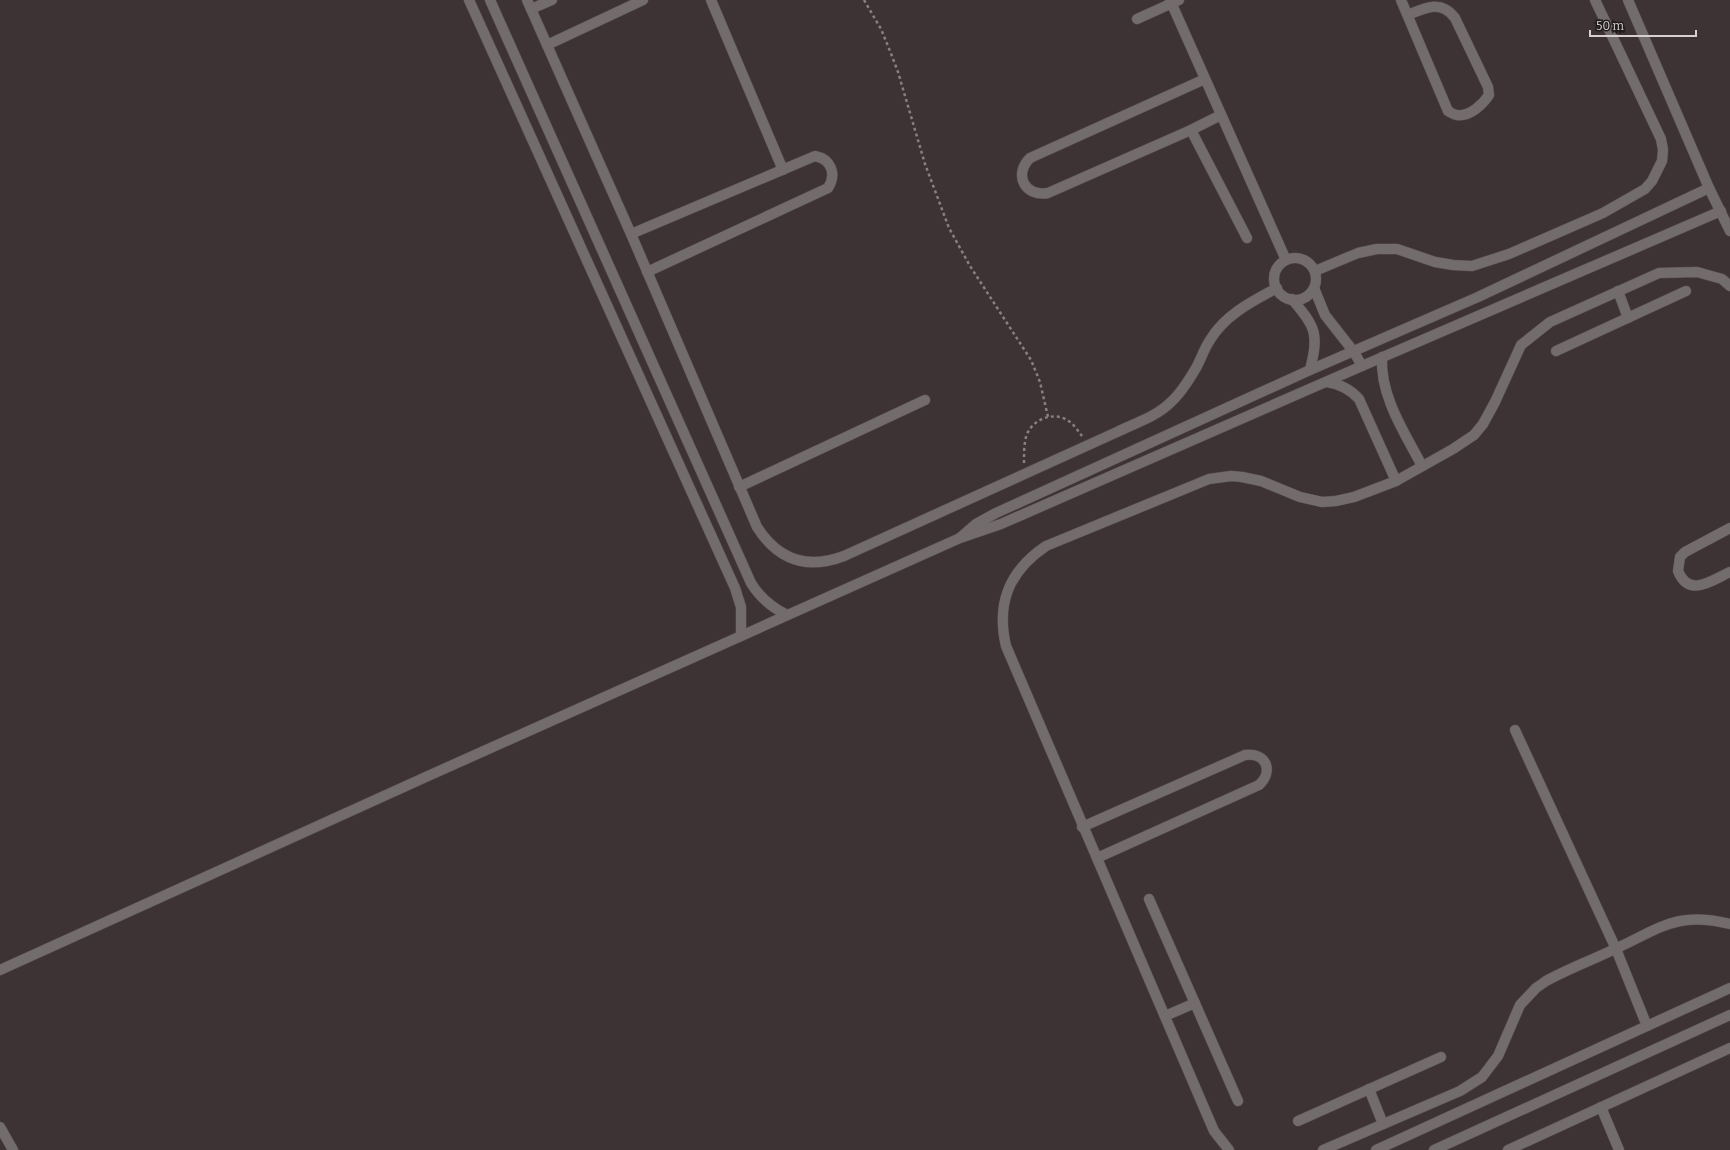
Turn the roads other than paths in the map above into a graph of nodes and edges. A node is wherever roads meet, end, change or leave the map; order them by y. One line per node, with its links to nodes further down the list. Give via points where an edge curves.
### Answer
1 (469, 0): 47 (street, via 735,588 741,607)
2 (490, 0): 46 (street, via 751,583 762,599)
3 (552, 0): 10 (street)
4 (643, 0): 13 (street)
5 (710, 0): 17 (street)
6 (1401, 0): 11 (street)
7 (1595, 0): 24 (street, via 1661,139 1662,161 1645,189 1603,213 1543,240 1472,266 1435,262 1397,249 1377,249 1358,253)
8 (1628, 0): 18 (street)
9 (1174, 1): 12 (street); 14 (street)
10 (529, 5): 13 (street)
11 (1408, 15): 11 (street, via 1448,111 1456,115 1467,114 1482,105 1489,95 1488,87 1450,10 1440,6 1426,7)
12 (1137, 19)
13 (547, 45): 21 (street)
14 (1205, 79): 15 (street); 16 (street, via 1030,158 1022,171 1023,181 1030,190 1048,193)
15 (1221, 115): 16 (street); 23 (street)
16 (1191, 130): 22 (street)
17 (783, 170): 21 (street); 25 (street, via 815,156 825,159 831,167 833,178 828,188)
18 (1709, 188): 19 (street); 34 (street, via 1478,297)
19 (1721, 212): 20 (street); 35 (street)
20 (1730, 232)
21 (631, 234): 25 (street)
22 (1246, 238)
23 (1286, 260): 24 (street, via 1304,260); 27 (street, via 1280,264 1275,276)
24 (1315, 271): 28 (street)
25 (647, 272): 42 (street)
26 (1730, 286): 29 (street, via 1710,274 1671,272 1659,273)
27 (1277, 288): 31 (street, via 1281,294); 42 (street, via 1230,317 1210,340 1190,379 1170,403 1145,419 844,556 816,563 788,557 775,549 757,527)
28 (1314, 288): 31 (street, via 1305,297); 34 (street, via 1324,315)
29 (1618, 290): 32 (street); 40 (street, via 1550,322 1528,338 1517,352 1495,402 1474,435)
30 (1686, 291): 32 (street)
31 (1292, 300): 37 (street, via 1313,328 1315,345)
32 (1628, 318): 33 (street)
33 (1556, 351)
34 (1354, 352): 36 (street); 37 (street)
35 (1382, 357): 36 (street); 40 (street, via 1386,391)
36 (1362, 366): 38 (street)
37 (1310, 370): 44 (street, via 996,513 976,524)
38 (1327, 382): 41 (street, via 1348,389 1359,399); 44 (street, via 996,526)
39 (925, 400): 42 (street)
40 (1422, 466): 41 (street)
41 (1396, 480): 49 (street, via 1354,497 1336,502 1322,502 1242,477 1209,479 1046,546 1024,564 1008,589 1004,603 1002,617 1006,646)
42 (739, 486)
43 (1730, 528): 45 (street, via 1685,552 1680,557 1678,570 1685,582 1698,586)
44 (960, 538): 46 (street)
45 (1730, 572)
46 (787, 615): 47 (street)
47 (741, 636): 54 (street)
48 (1515, 730): 53 (street)
49 (1082, 827): 50 (street); 50 (street, via 1245,755 1252,754 1264,760 1267,774 1259,785)
50 (1097, 858): 58 (street)
51 (1149, 899): 56 (street)
52 (1730, 924): 53 (street, via 1697,918 1677,921 1654,929)
53 (1616, 949): 59 (street); 66 (street, via 1556,975 1536,988 1520,1005 1498,1056 1482,1077 1460,1091)
54 (0, 970)
55 (1730, 988): 59 (street)
56 (1195, 1003): 58 (street); 63 (street)
57 (1730, 1015): 72 (street)
58 (1165, 1016): 69 (street, via 1214,1131)
59 (1647, 1026): 71 (street)
60 (1730, 1048): 64 (street)
61 (1441, 1057): 62 (street)
62 (1369, 1089): 65 (street); 66 (street)
63 (1238, 1101)
64 (1601, 1107): 73 (street); 74 (street)
65 (1298, 1121)
66 (1383, 1124): 70 (street)
67 (0, 1127): 68 (street)
68 (13, 1150)
69 (1229, 1150)
70 (1323, 1150)
71 (1376, 1150)
72 (1434, 1150)
73 (1508, 1150)
74 (1620, 1150)

